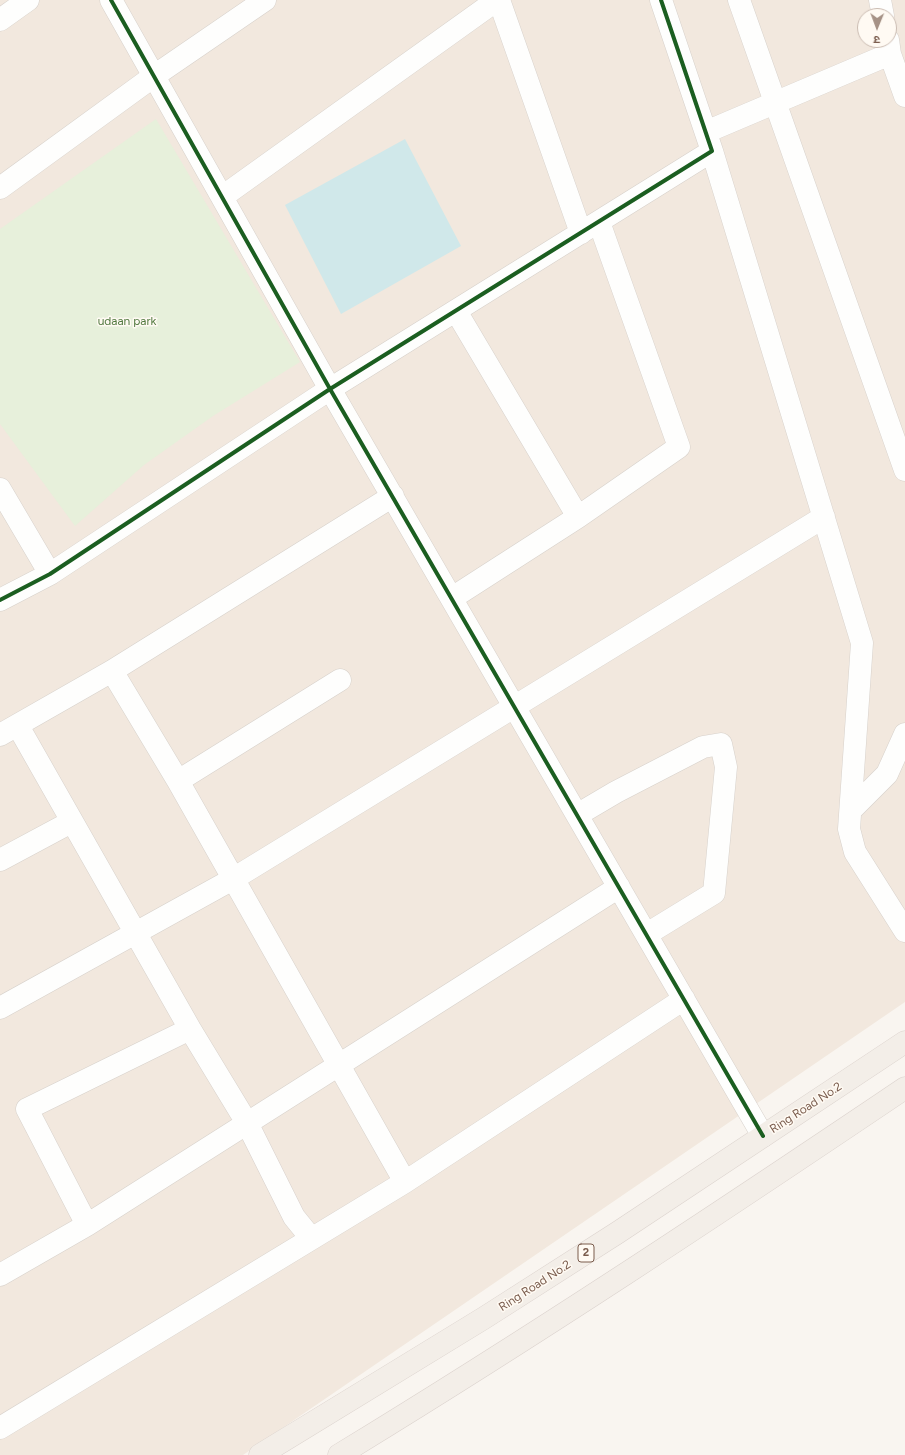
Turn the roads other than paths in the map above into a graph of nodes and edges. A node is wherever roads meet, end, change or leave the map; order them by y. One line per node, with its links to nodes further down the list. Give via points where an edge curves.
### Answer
1 (28, 0): 7 (street)
2 (111, 0): 10 (street)
3 (266, 0): 10 (street)
4 (498, 0): 15 (street); 16 (street)
5 (661, 0): 13 (street)
6 (740, 0): 12 (street)
7 (0, 20)
8 (887, 48): 12 (street)
9 (889, 48): 11 (street)
10 (154, 76): 14 (street); 15 (street)
11 (905, 96)
12 (775, 102): 13 (street); 19 (street)
13 (709, 142): 16 (street); 23 (street)
14 (0, 188)
15 (222, 197): 18 (street)
16 (590, 227): 17 (street); 22 (street, via 679,447)
17 (456, 311): 18 (street); 22 (street)
18 (330, 388): 21 (street); 24 (street)
19 (905, 470)
20 (0, 489): 24 (street)
21 (393, 496): 25 (street); 27 (street)
22 (578, 517): 25 (street)
23 (824, 517): 29 (street); 33 (street, via 862,643)
24 (50, 574): 26 (street)
25 (452, 598): 29 (street)
26 (0, 600)
27 (112, 671): 30 (street); 32 (street)
28 (340, 680): 32 (street)
29 (515, 707): 34 (street); 37 (street)
30 (9, 731): 35 (street)
31 (905, 734): 33 (street, via 888,774)
32 (178, 781): 37 (street)
33 (850, 810): 39 (street, via 850,829 855,852)
34 (578, 815): 38 (street); 41 (street, via 703,747 721,744 726,767 714,893)
35 (71, 822): 36 (street); 40 (street)
36 (0, 860)
37 (233, 879): 40 (street); 46 (street)
38 (619, 887): 41 (street); 46 (street)
39 (905, 931)
40 (137, 933): 43 (street); 44 (street)
41 (647, 934): 42 (street)
42 (684, 999): 49 (street); 50 (street)
43 (0, 1008)
44 (190, 1029): 48 (street); 51 (street, via 27,1109)
45 (905, 1042): 49 (main road, Ring Road No.2 / 2)
46 (339, 1064): 48 (street); 50 (street)
47 (905, 1088): 56 (main road, via 472,1374)
48 (246, 1123): 51 (street); 52 (street, via 294,1217)
49 (763, 1136): 55 (main road, Ring Road No.2 / 2, via 491,1314)
50 (405, 1182): 52 (street)
51 (87, 1225): 53 (street)
52 (311, 1238): 54 (street)
53 (0, 1276)
54 (0, 1428)
55 (260, 1455)
56 (340, 1455)

